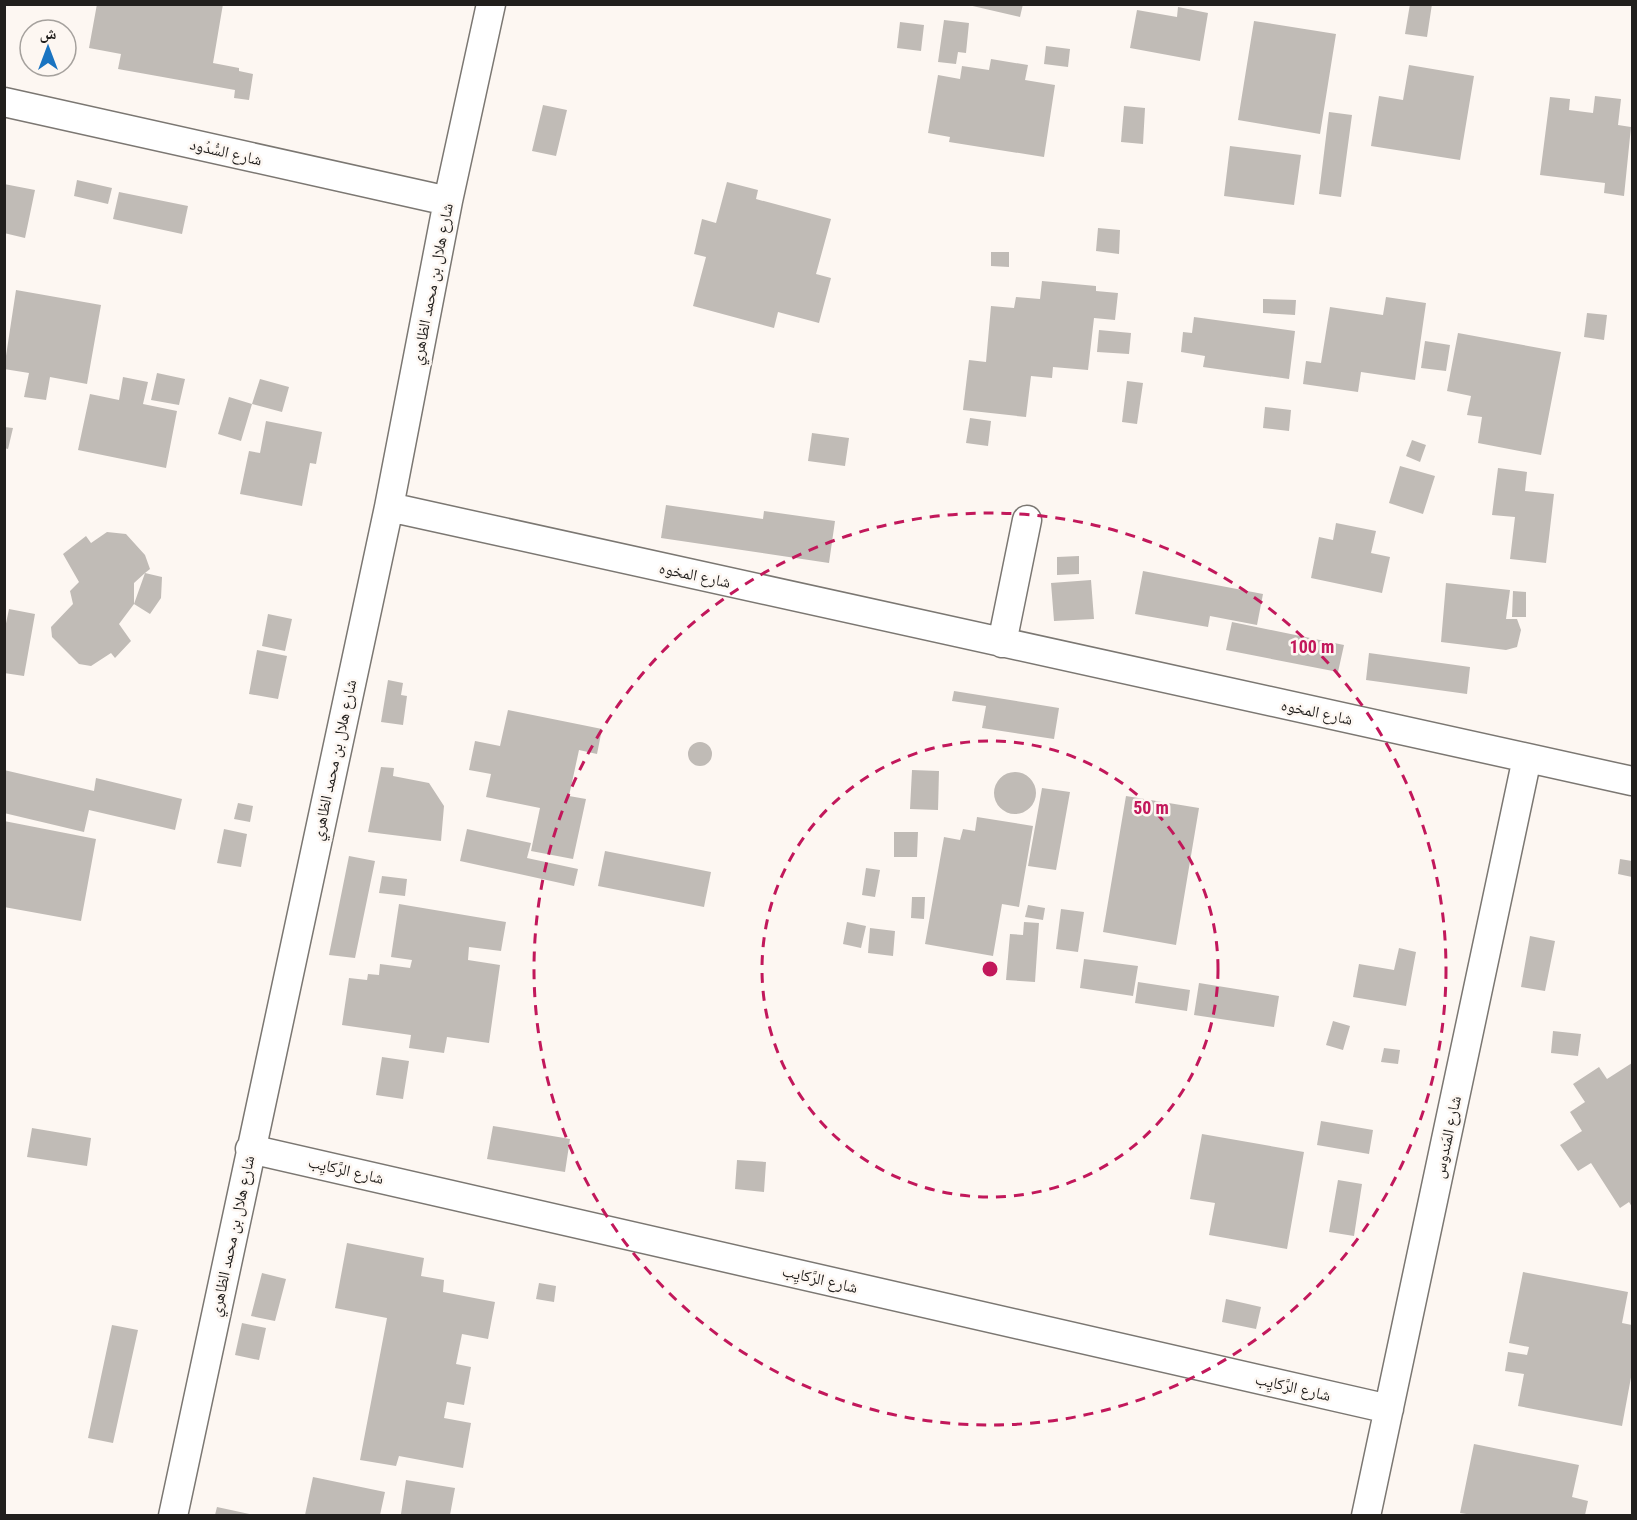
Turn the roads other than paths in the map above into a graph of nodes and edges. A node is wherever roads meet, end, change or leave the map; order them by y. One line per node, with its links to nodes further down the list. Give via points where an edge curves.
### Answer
1 (491, 4): 3 (street, شارع هلال بن محمد الظاهري)
2 (4, 102): 3 (street, شارع السُّدُود)
3 (448, 201): 4 (street, شارع هلال بن محمد الظاهري)
4 (389, 507): 6 (street, شارع المخوه); 9 (street, شارع هلال بن محمد الظاهري)
5 (1027, 520): 6 (street)
6 (1002, 643): 7 (street, شارع المخوه)
7 (1527, 758): 8 (street, شارع المخوه); 10 (street, شارع المَندوس)
8 (1632, 781)
9 (250, 1149): 10 (street, شارع الرَّكايِب); 11 (street, شارع هلال بن محمد الظاهري)
10 (1389, 1409): 12 (street, شارع المَندوس)
11 (173, 1515)
12 (1366, 1515)

